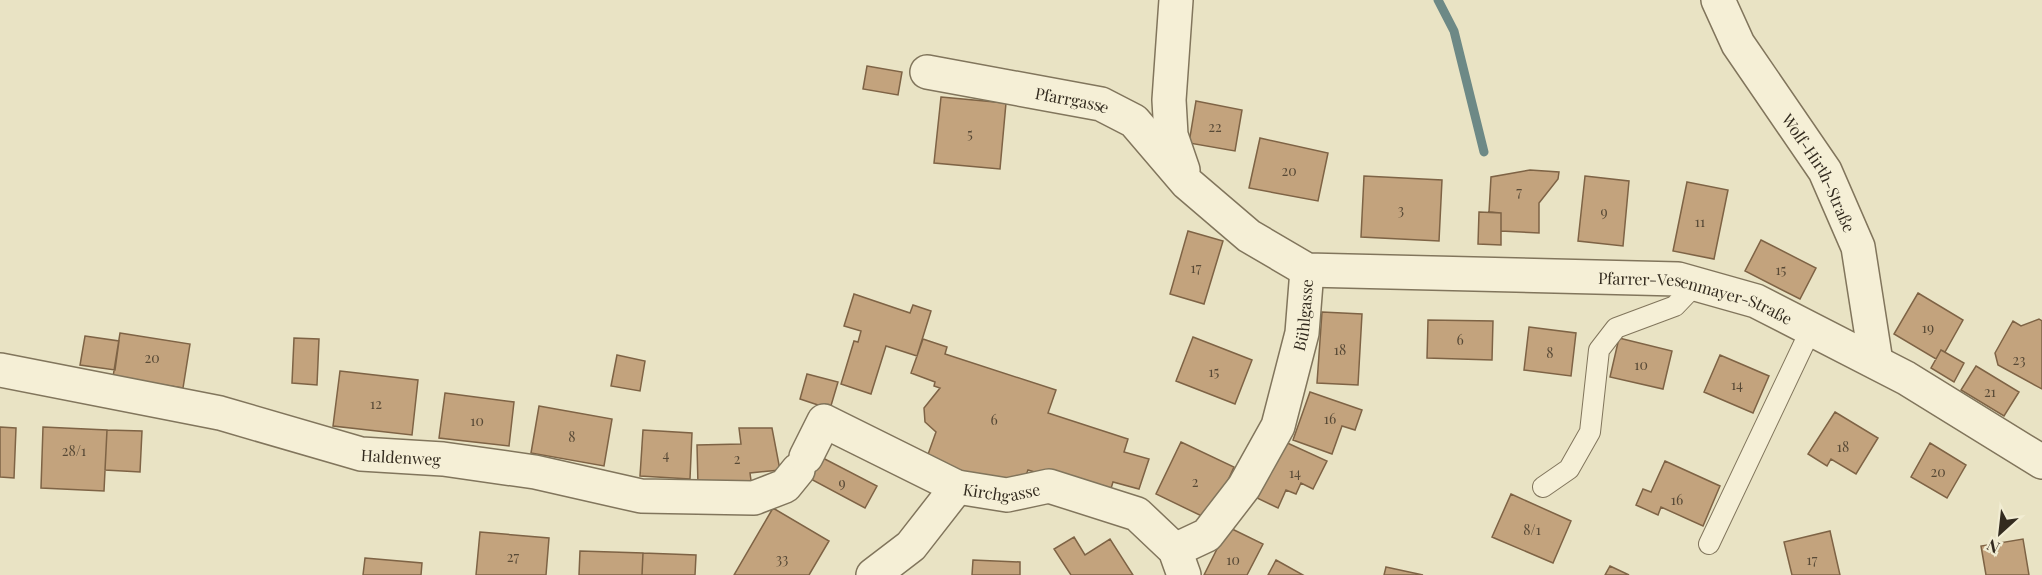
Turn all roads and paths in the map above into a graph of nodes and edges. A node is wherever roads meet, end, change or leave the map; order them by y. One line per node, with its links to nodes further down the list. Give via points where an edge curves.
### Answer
1 (1176, 0): 4 (street, via 1168,100 1171,135)
2 (1718, 0): 8 (street, Wolf-Hirth-Straße, via 1738,44 1825,171 1858,247)
3 (927, 72): 4 (street, Pfarrgasse, via 1101,104 1134,121)
4 (1187, 183): 5 (street, Bühlgasse, via 1249,236)
5 (1307, 270): 6 (street, Pfarrer-Vesenmayer-Straße, via 1678,279); 15 (street, Bühlgasse, via 1302,333 1278,426 1244,487 1207,535)
6 (1696, 284): 7 (street, Pfarrer-Vesenmayer-Straße, via 1756,301); 13 (lane, via 1675,306 1616,328 1599,350 1590,432 1569,469)
7 (1811, 329): 8 (street, Pfarrer-Vesenmayer-Straße); 14 (lane)
8 (1876, 362): 11 (street, Pfarrer-Vesenmayer-Straße)
9 (0, 370): 10 (street, Haldenweg, via 220,413 361,454 443,459 535,472 641,496 754,498 785,486 802,464)
10 (824, 420): 12 (street, Kirchgasse)
11 (2042, 462)
12 (957, 487): 15 (street, Kirchgasse, via 1007,495 1049,486 1137,514); 16 (street, via 911,546)
13 (1543, 487)
14 (1709, 543)
15 (1180, 562)
16 (873, 575)

